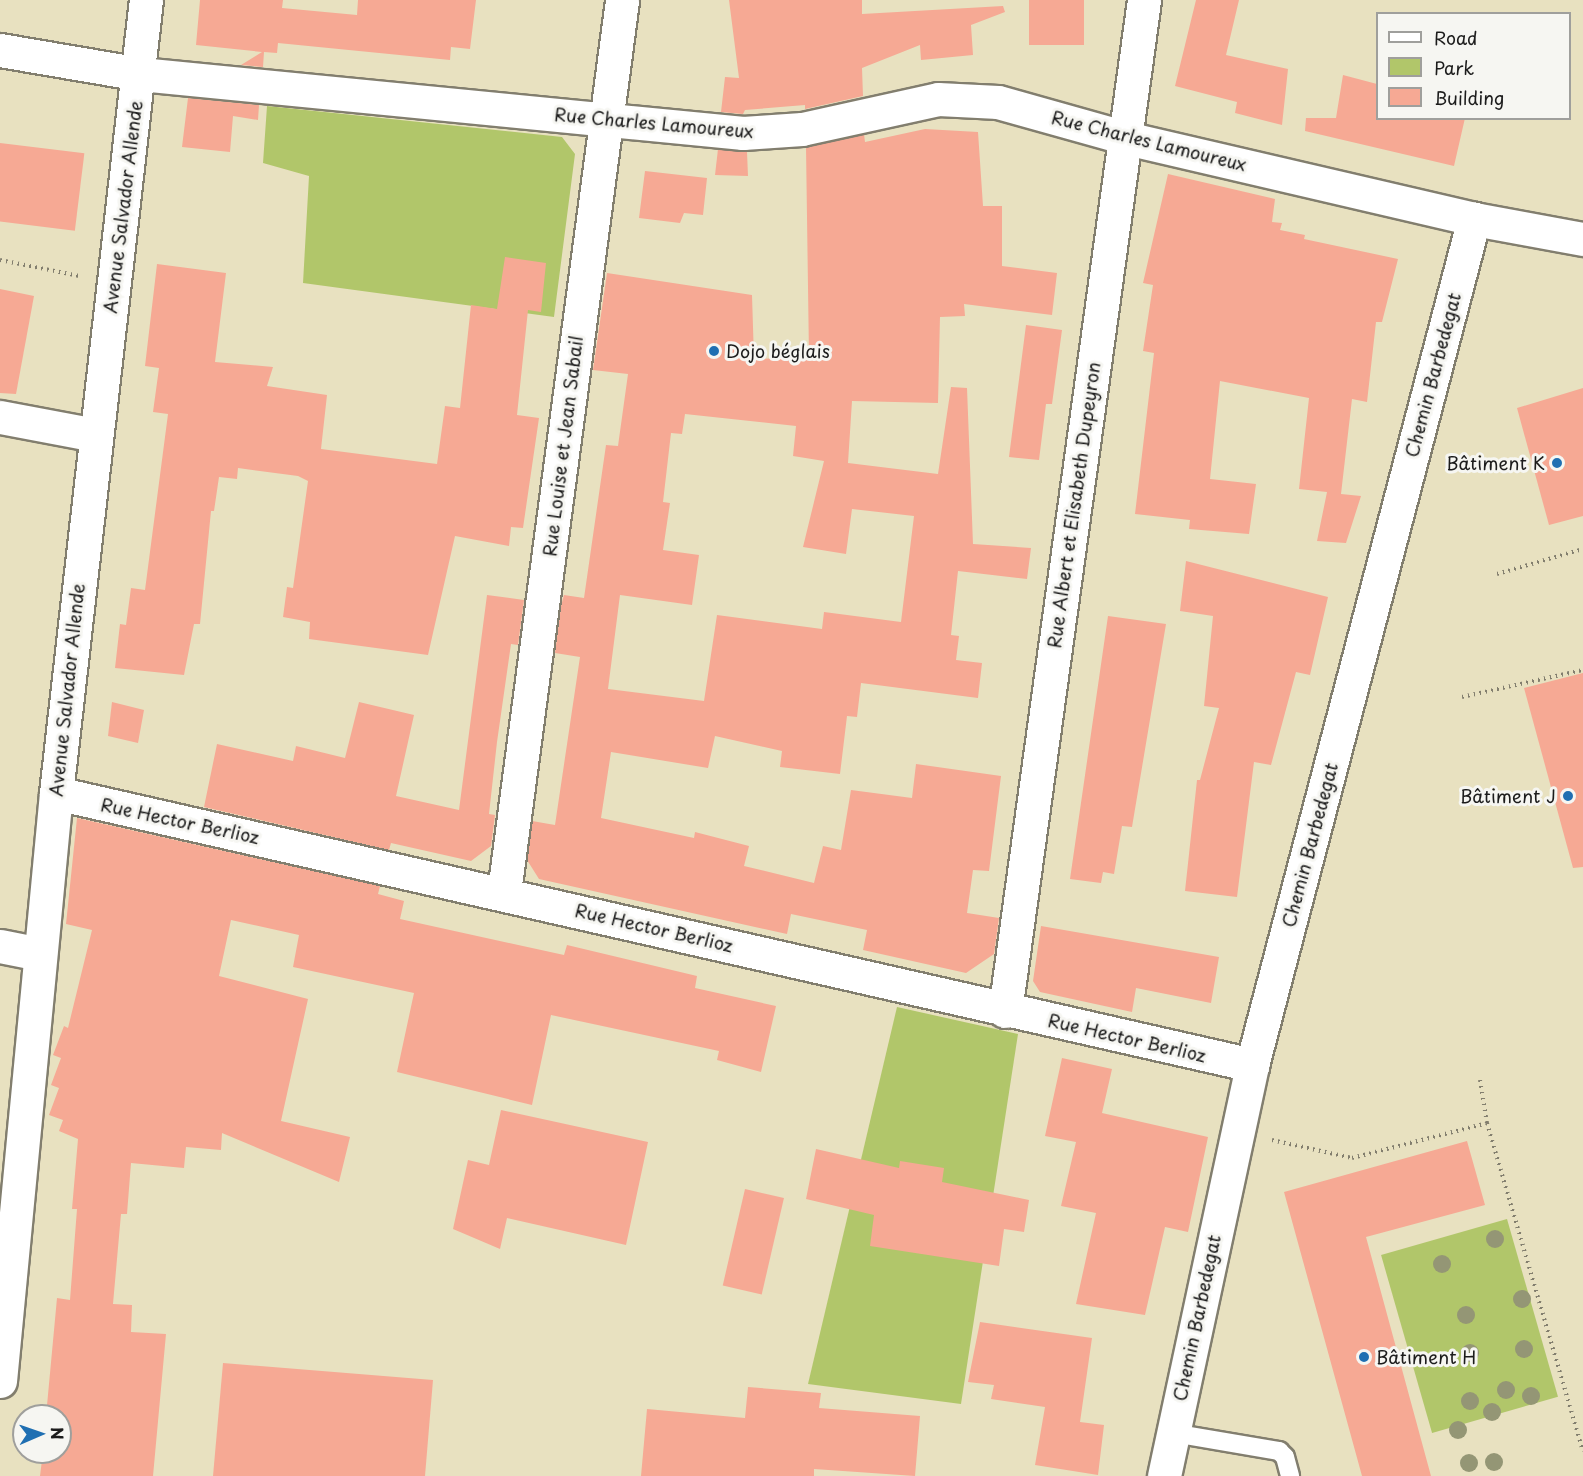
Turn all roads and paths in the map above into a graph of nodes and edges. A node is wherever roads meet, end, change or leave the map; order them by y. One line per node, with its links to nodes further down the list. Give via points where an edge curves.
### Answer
1 (146, 0): 5 (street, Avenue Salvador Allende)
2 (622, 0): 6 (street, Rue Louise et Jean Sabail)
3 (1144, 0): 7 (street, Rue Albert et Elisabeth Dupeyron)
4 (0, 50): 5 (street, Rue Charles Lamoureux)
5 (140, 74): 6 (street, Rue Charles Lamoureux); 11 (street, Avenue Salvador Allende)
6 (606, 120): 7 (street, Rue Charles Lamoureux, via 743,133 802,129 938,99 998,102); 19 (street, Rue Louise et Jean Sabail)
7 (1126, 138): 8 (street, Rue Charles Lamoureux); 22 (street, Rue Albert et Elisabeth Dupeyron)
8 (1474, 219): 9 (street, Rue Charles Lamoureux); 23 (street, Chemin Barbedegat)
9 (1583, 239)
10 (0, 260): 11 (path)
11 (114, 283): 13 (street, Avenue Salvador Allende)
12 (0, 417): 13 (street)
13 (95, 435): 18 (street, Avenue Salvador Allende)
14 (1583, 549): 15 (path)
15 (1497, 574)
16 (1583, 670): 17 (path)
17 (1462, 697)
18 (56, 793): 19 (street, Rue Hector Berlioz); 21 (street, Avenue Salvador Allende)
19 (504, 892): 22 (street, Rue Hector Berlioz)
20 (0, 946): 21 (street)
21 (40, 954): 27 (street, Avenue Salvador Allende)
22 (1005, 1011): 23 (street, Rue Hector Berlioz)
23 (1252, 1065): 26 (street, Chemin Barbedegat)
24 (1480, 1080): 25 (path)
25 (1487, 1123): 26 (path, via 1352,1158); 29 (path)
26 (1237, 1132): 28 (street, Chemin Barbedegat)
27 (0, 1381)
28 (1173, 1433): 30 (street, Chemin Barbedegat); 31 (lane, via 1279,1451 1286,1457)
29 (1583, 1451)
30 (1164, 1476)
31 (1290, 1476)

